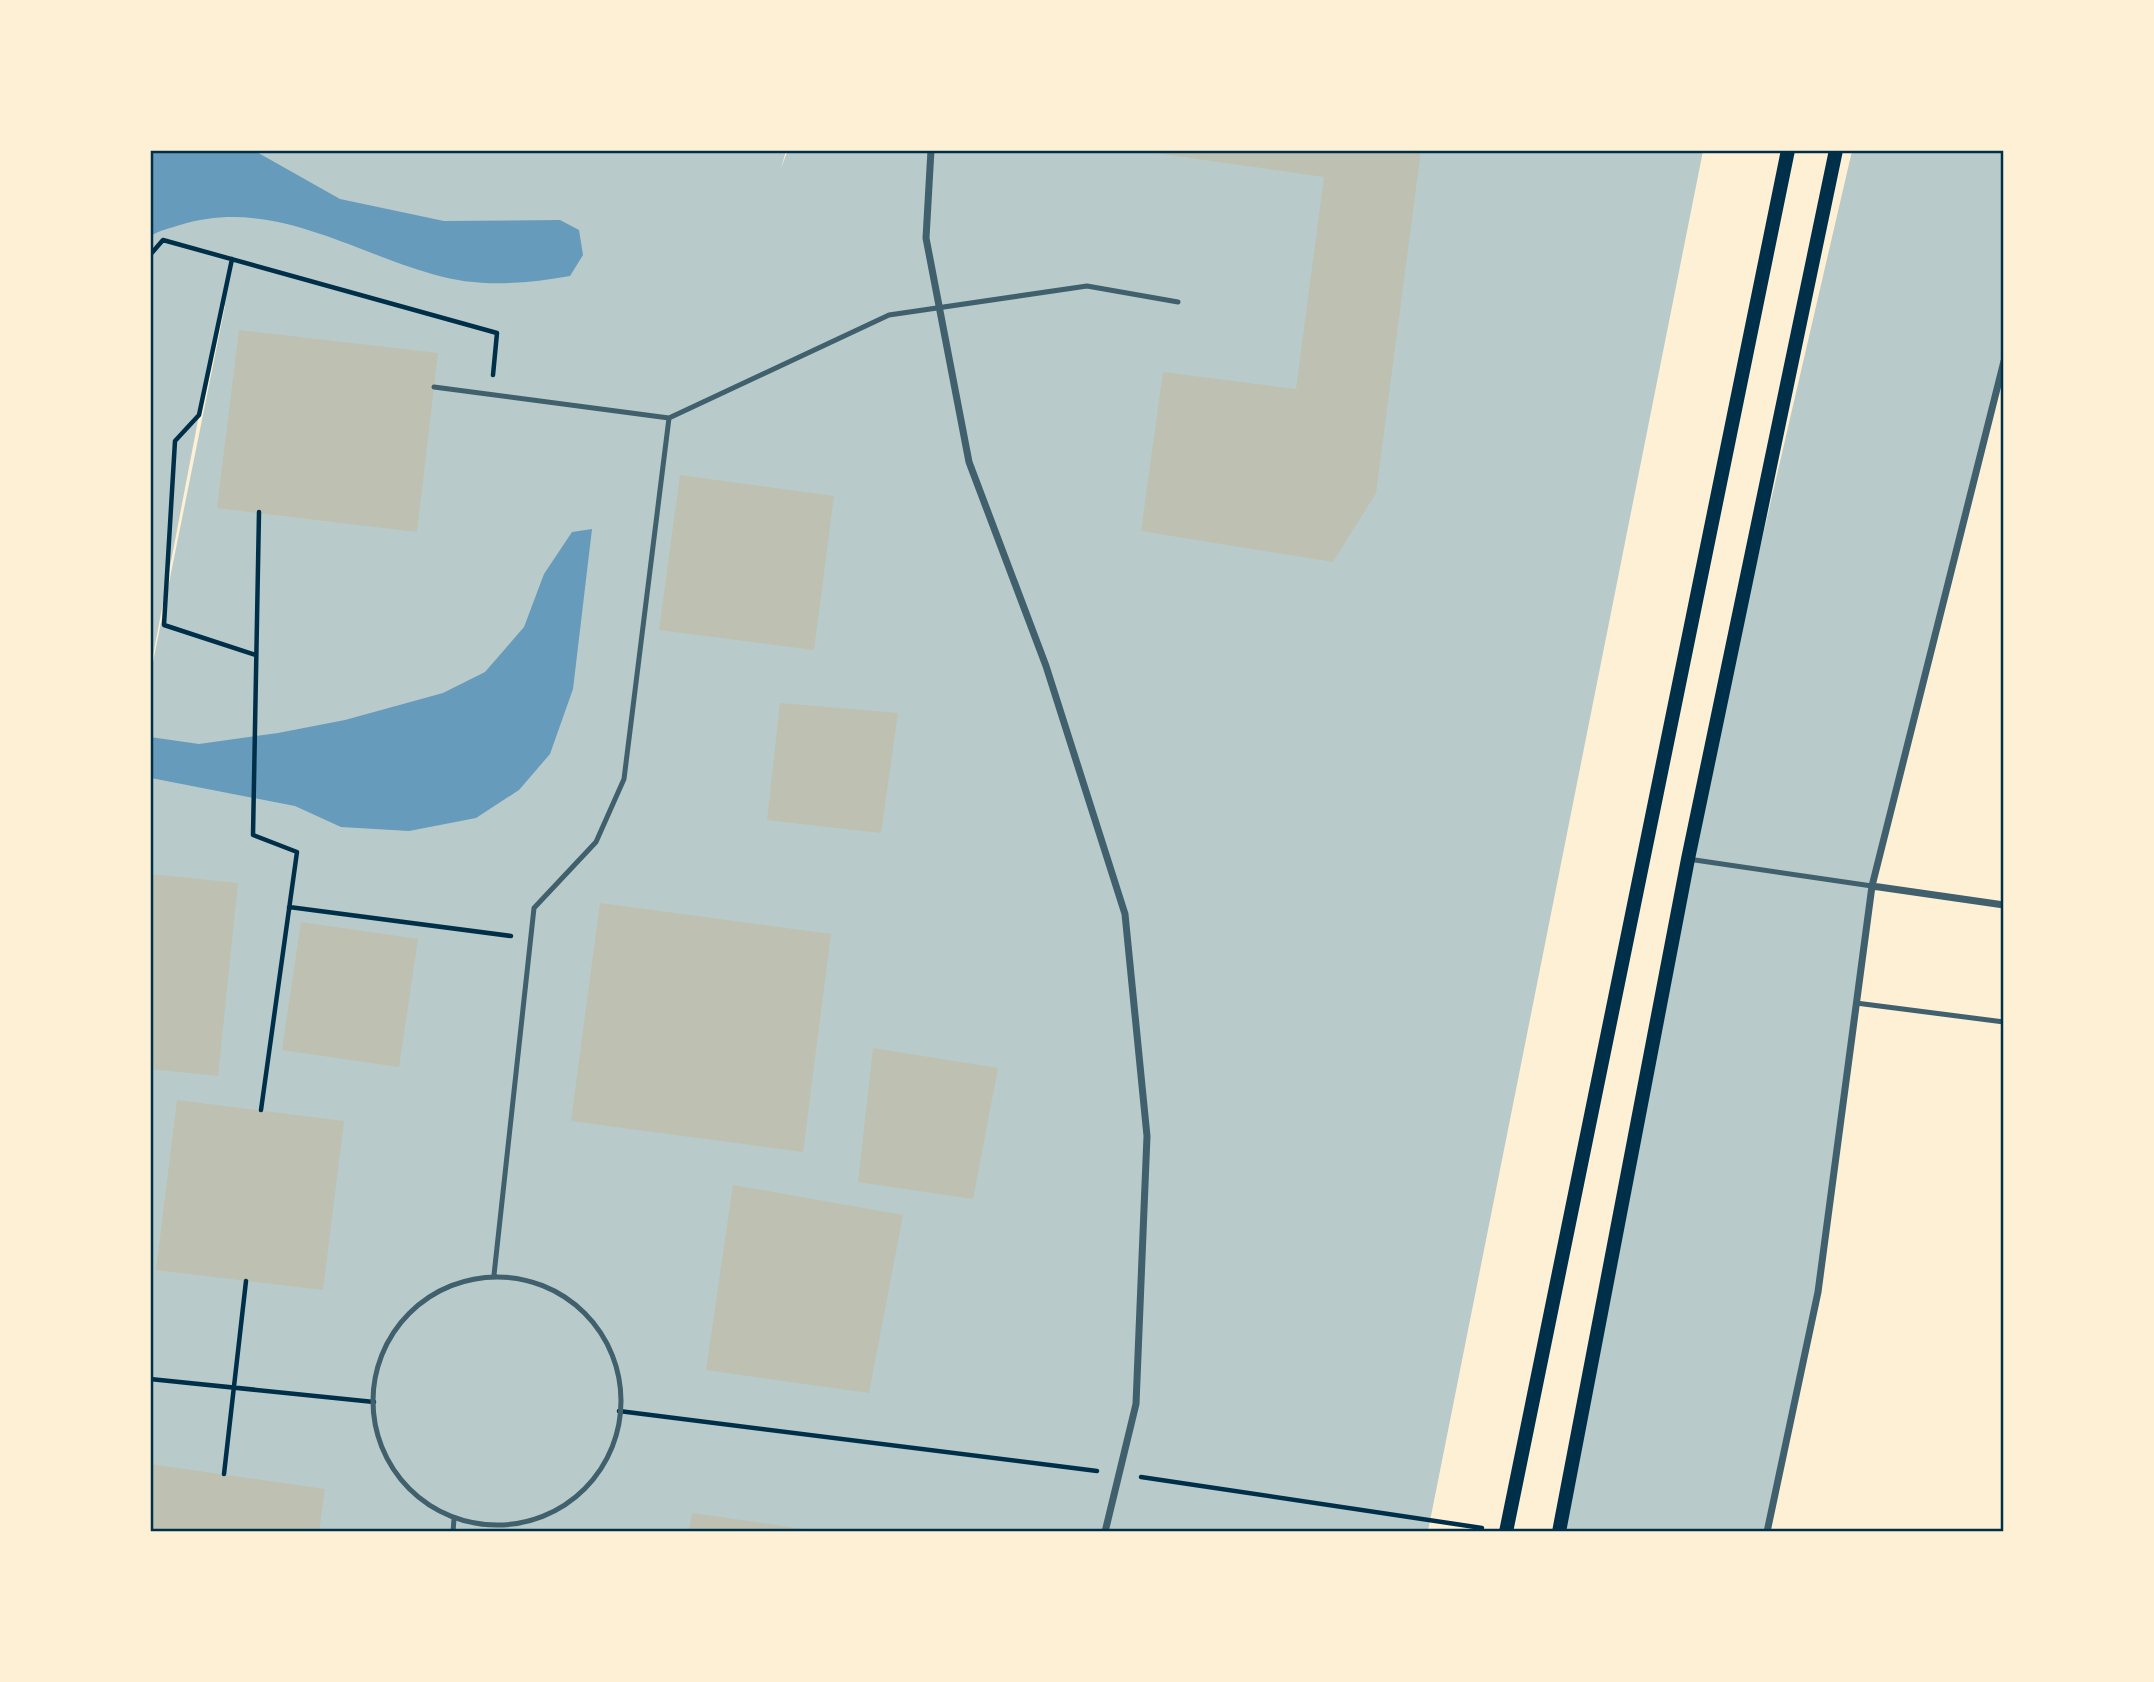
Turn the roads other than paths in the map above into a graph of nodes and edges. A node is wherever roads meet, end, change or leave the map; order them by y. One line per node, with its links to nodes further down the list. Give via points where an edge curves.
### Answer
1 (931, 150): 5 (street, via 926,238)
2 (1788, 150): 18 (main road)
3 (1836, 150): 9 (main road)
4 (1178, 302): 5 (lane, via 1087,286)
5 (939, 306): 8 (lane, via 889,316); 17 (street, via 969,462 1046,666 1125,914 1147,1136 1136,1404)
6 (2004, 361): 10 (street)
7 (434, 387): 8 (lane)
8 (669, 418): 14 (lane, via 624,779 596,842 534,908)
9 (1688, 859): 10 (lane); 19 (main road)
10 (1872, 886): 11 (street); 12 (street)
11 (2004, 905)
12 (1856, 1003): 13 (lane); 20 (street, via 1818,1292)
13 (2004, 1023)
14 (494, 1275): 15 (lane, via 441,1290 409,1313 385,1346 373,1384 375,1427 390,1466 417,1498); 15 (lane, via 556,1292 588,1317 610,1349 621,1388 618,1428 603,1468 574,1499 538,1520 496,1527)
15 (454, 1519): 16 (lane)
16 (453, 1531)
17 (1105, 1531)
18 (1506, 1531)
19 (1559, 1531)
20 (1767, 1531)

